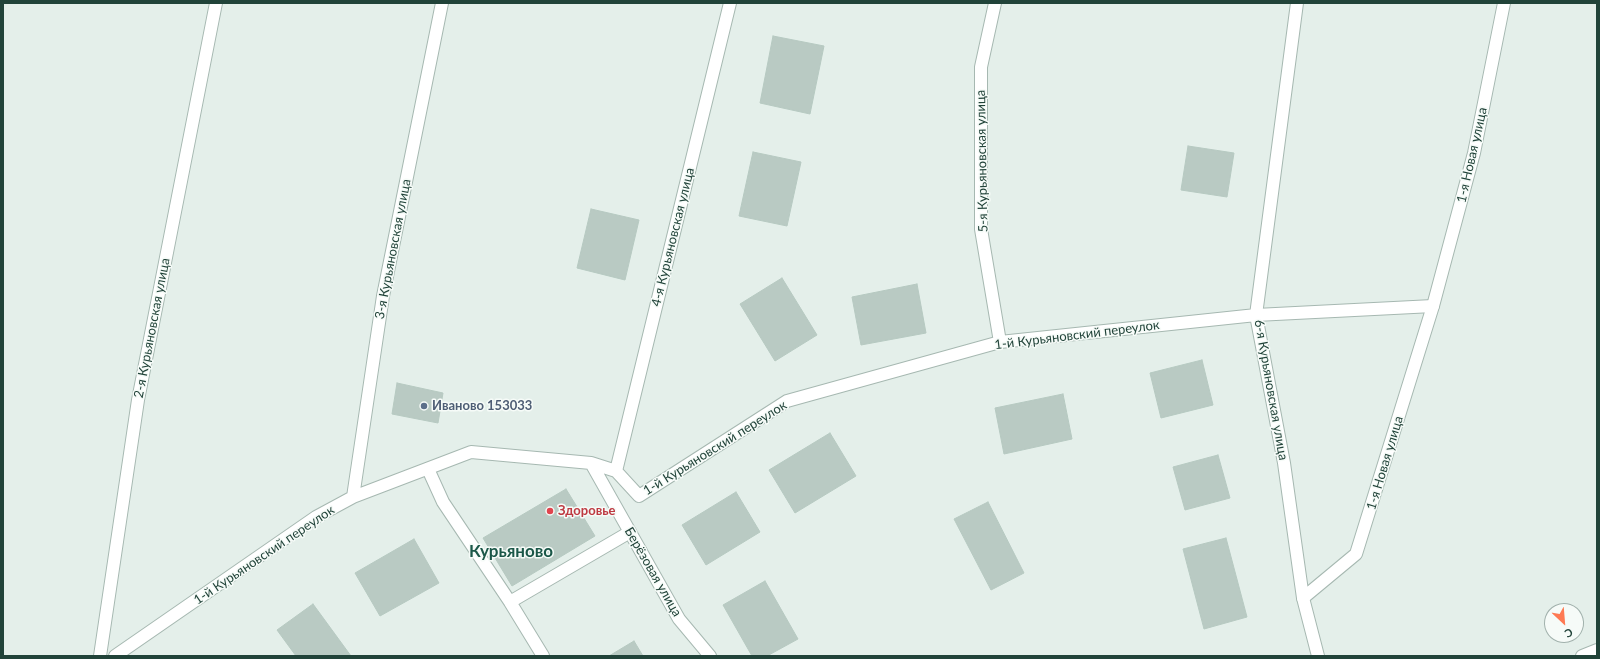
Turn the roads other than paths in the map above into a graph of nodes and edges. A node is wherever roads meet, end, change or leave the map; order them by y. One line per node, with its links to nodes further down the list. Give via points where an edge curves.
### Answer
1 (216, 3): 18 (street, 2-я Курьяновская улица, via 138,400)
2 (442, 3): 13 (street, 3-я Курьяновская улица, via 383,296)
3 (730, 3): 12 (street, 4-я Курьяновская улица)
4 (995, 3): 9 (street, 5-я Курьяновская улица, via 981,67 981,229)
5 (1298, 3): 8 (street, 6-я Курьяновская улица)
6 (1504, 3): 7 (street, 1-я Новая улица, via 1474,154)
7 (1433, 306): 8 (street); 15 (street, 1-я Новая улица, via 1356,554)
8 (1256, 315): 9 (street, 1-й Курьяновский переулок); 15 (street, 6-я Курьяновская улица, via 1284,462)
9 (1000, 342): 12 (street, 1-й Курьяновский переулок, via 787,401 638,496)
10 (591, 463): 11 (street, 1-й Курьяновский переулок, via 471,452); 12 (street, 1-й Курьяновский переулок); 14 (street, Берёзовая улица)
11 (428, 469): 13 (street, 1-й Курьяновский переулок); 16 (street, via 443,502)
12 (616, 471)
13 (353, 497): 19 (street, 1-й Курьяновский переулок, via 316,517)
14 (630, 532): 16 (street); 21 (street, Берёзовая улица, via 679,619)
15 (1302, 598): 22 (street, 6-я Курьяновская улица)
16 (510, 602): 20 (street)
17 (1597, 650): 23 (street)
18 (100, 656)
19 (115, 656)
20 (543, 656)
21 (710, 656)
22 (1318, 656)
23 (1582, 656)

